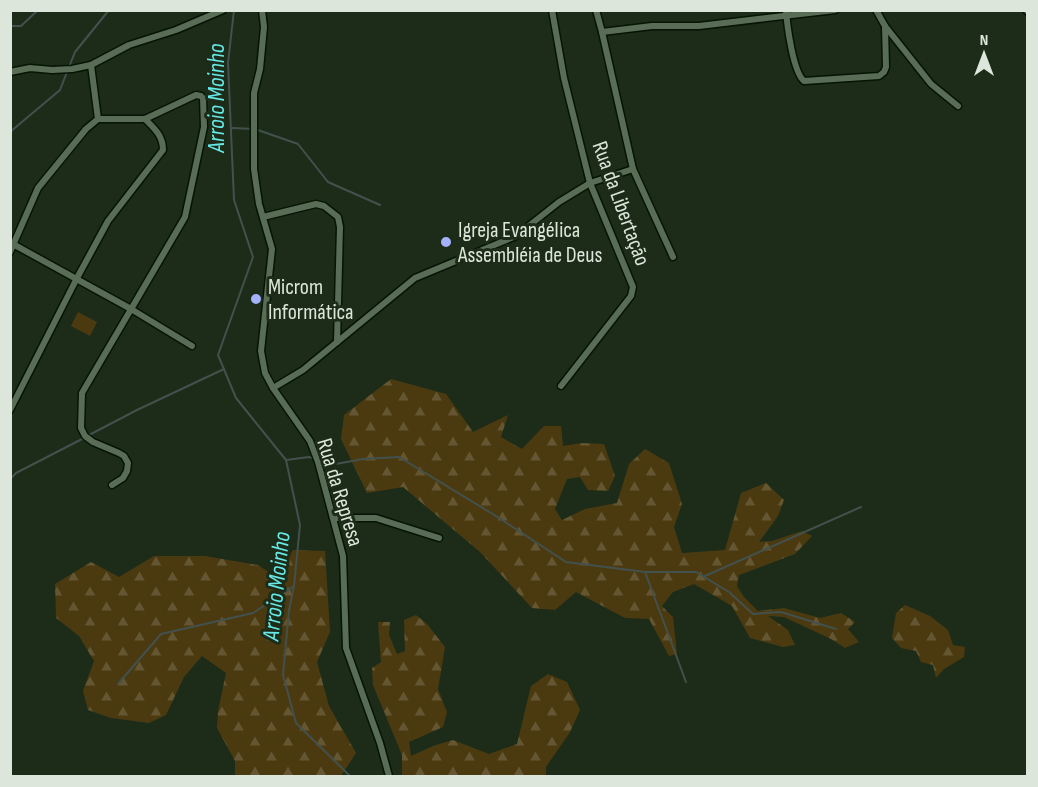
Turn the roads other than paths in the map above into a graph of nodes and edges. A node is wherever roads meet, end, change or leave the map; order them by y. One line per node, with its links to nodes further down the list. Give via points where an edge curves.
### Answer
1 (223, 10): 10 (street, via 129,45)
2 (262, 10): 17 (street, Rua da Represa, via 260,69 254,93 254,169)
3 (552, 10): 16 (street, Rua da Libertação, via 564,78)
4 (596, 10): 9 (street)
5 (835, 10): 7 (street)
6 (876, 10): 8 (street)
7 (786, 13): 8 (street, via 794,59 804,81 879,76 886,67); 9 (street, via 699,26)
8 (885, 26): 12 (street, via 931,84)
9 (602, 32): 15 (street)
10 (92, 65): 11 (street); 13 (street)
11 (10, 72)
12 (958, 106)
13 (98, 118): 14 (street); 18 (street, via 38,188)
14 (145, 119): 21 (street, via 160,135 163,150 108,221); 22 (street, via 196,95 203,98 204,127 185,217)
15 (633, 169): 16 (street); 20 (street)
16 (591, 183): 23 (street, via 516,236 415,278); 25 (street, Rua da Libertação, via 633,287 631,296)
17 (263, 217): 23 (street, via 316,204 338,217); 26 (street, Rua da Represa, via 272,249 261,351)
18 (12, 243): 19 (street); 21 (street)
19 (10, 252)
20 (673, 257)
21 (77, 278): 22 (street); 27 (street)
22 (131, 309): 24 (street); 28 (street, via 82,393 81,428 85,436 124,456 128,463 123,478)
23 (337, 342): 26 (street)
24 (192, 346)
25 (561, 386)
26 (273, 388): 29 (street, Rua da Represa, via 310,441)
27 (10, 410)
28 (112, 485)
29 (333, 518): 30 (street, via 376,518); 31 (street, Rua da Represa, via 343,556 346,648)
30 (439, 538)
31 (389, 777)

